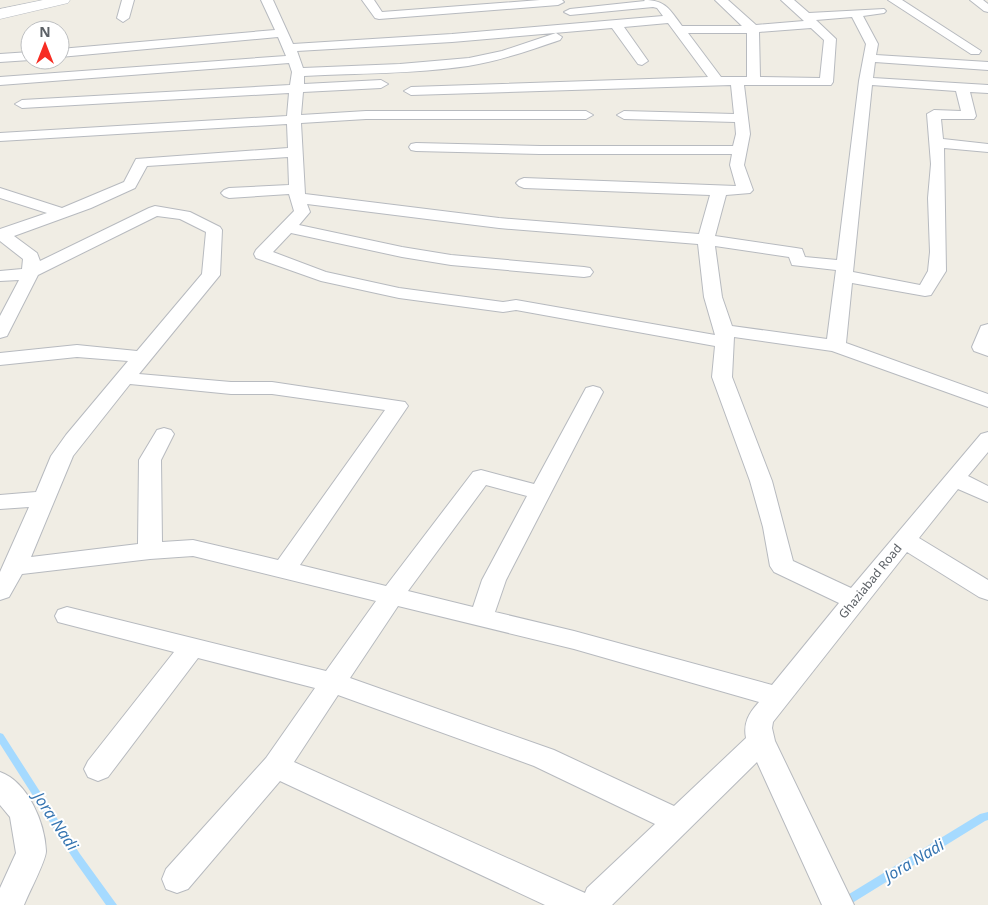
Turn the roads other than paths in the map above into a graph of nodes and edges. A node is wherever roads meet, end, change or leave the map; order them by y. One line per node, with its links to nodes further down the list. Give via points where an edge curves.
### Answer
1 (63, 0): 15 (main road)
2 (128, 0): 17 (street)
3 (267, 0): 24 (street)
4 (368, 0): 16 (street)
5 (721, 0): 22 (street)
6 (786, 0): 19 (street)
7 (894, 0): 27 (street)
8 (976, 0): 11 (street)
9 (557, 1): 13 (street); 16 (street)
10 (652, 2): 13 (street); 18 (street, via 661,6)
11 (988, 9)
12 (880, 11): 14 (street)
13 (570, 12): 21 (street)
14 (856, 13): 19 (street); 31 (street, via 872,44)
15 (0, 14)
16 (378, 16): 26 (street)
17 (123, 18)
18 (670, 19): 20 (street); 23 (street)
19 (811, 20): 22 (street); 38 (street, via 830,39 826,82)
20 (615, 23): 21 (street); 32 (street)
21 (585, 25): 26 (street)
22 (753, 29): 23 (street); 38 (street)
23 (679, 30): 36 (street)
24 (282, 33): 28 (street); 34 (street)
25 (556, 36): 34 (street, via 505,54 469,62 400,68)
26 (397, 41): 34 (street)
27 (975, 51)
28 (70, 52)
29 (20, 57): 30 (street)
30 (0, 58)
31 (869, 58): 33 (street); 39 (street)
32 (642, 61)
33 (988, 66)
34 (295, 67): 35 (street); 40 (street); 44 (street); 47 (street)
35 (0, 81)
36 (717, 81): 37 (street); 43 (street)
37 (736, 81): 38 (street); 48 (street)
38 (754, 81)
39 (866, 81): 41 (street); 64 (street)
40 (381, 84)
41 (962, 87): 42 (street); 50 (street, via 969,116 934,114)
42 (988, 88)
43 (411, 91)
44 (22, 104)
45 (586, 114): 47 (street)
46 (624, 115): 48 (street)
47 (294, 118): 49 (street); 54 (street)
48 (741, 118): 53 (street, via 743,134)
49 (0, 137)
50 (936, 143): 52 (street); 64 (street, via 937,271 925,291)
51 (416, 147): 53 (street)
52 (988, 148)
53 (738, 150): 56 (street, via 737,165 746,190)
54 (295, 152): 59 (street); 60 (street, via 141,162 130,185)
55 (524, 183): 56 (street)
56 (719, 192): 63 (street)
57 (0, 193): 60 (street)
58 (229, 193): 59 (street)
59 (296, 193): 61 (street, via 302,212); 63 (street, via 499,223)
60 (63, 213): 62 (street)
61 (288, 227): 65 (street, via 451,260); 70 (street, via 262,254 321,276 398,293 503,307 516,305)
62 (2, 235): 66 (street, via 31,256)
63 (706, 240): 64 (street, via 796,253 798,260); 70 (street, via 713,297)
64 (845, 271): 71 (street)
65 (584, 272)
66 (30, 273): 67 (street); 69 (street); 73 (street, via 155,211 184,215 214,230 211,275)
67 (0, 276)
68 (988, 330): 72 (street, via 980,347)
69 (0, 332)
70 (725, 336): 71 (street); 91 (street, via 722,377 761,481 782,566)
71 (836, 346): 77 (street)
72 (988, 350)
73 (142, 357): 74 (street, via 77,351); 75 (street)
74 (0, 359)
75 (124, 378): 83 (street, via 68,448); 87 (street, via 231,388 272,388 398,406)
76 (593, 392): 81 (street)
77 (988, 401)
78 (164, 434): 86 (street, via 150,460)
79 (988, 438): 80 (street, Ghaziabad Road)
80 (955, 478): 82 (street); 85 (street, Ghaziabad Road)
81 (541, 493): 90 (street, via 482,477); 93 (street, via 494,580)
82 (988, 495)
83 (44, 498): 84 (street); 88 (street)
84 (0, 502)
85 (904, 539): 89 (street); 91 (street, Ghaziabad Road)
86 (150, 550): 87 (street, via 193,548); 88 (street)
87 (284, 570): 90 (street)
88 (4, 584)
89 (988, 591)
90 (391, 597): 93 (street); 95 (street)
91 (855, 600): 96 (street, Ghaziabad Road)
92 (67, 616): 94 (street)
93 (481, 618): 96 (street, via 574,640)
94 (192, 647): 95 (street); 99 (street)
95 (334, 683): 98 (street); 101 (street, via 544,758)
96 (778, 697): 97 (street, Ghaziabad Road, via 761,718)
97 (759, 734): 101 (street, Ghaziabad Road); 106 (street)
98 (276, 766): 102 (street); 104 (street)
99 (98, 769)
100 (0, 784): 103 (street, via 24,813 31,852)
101 (677, 821): 105 (street, Ghaziabad Road, via 598,898)
102 (177, 879)
103 (8, 905)
104 (577, 905)
105 (596, 905)
106 (838, 905)

